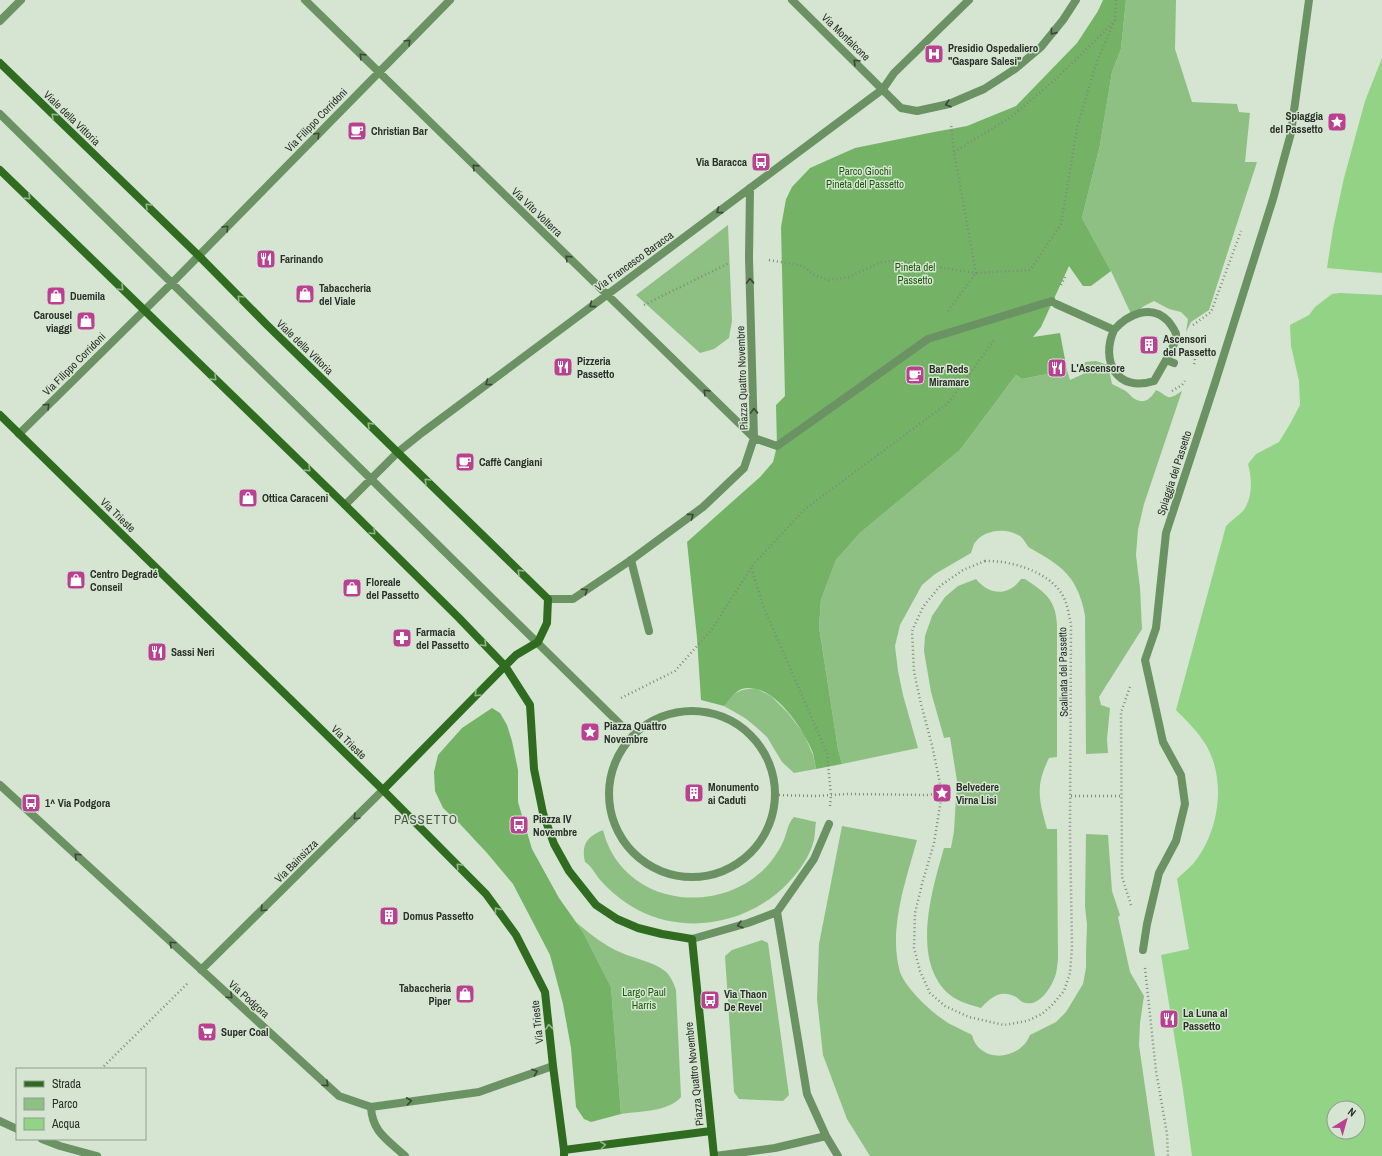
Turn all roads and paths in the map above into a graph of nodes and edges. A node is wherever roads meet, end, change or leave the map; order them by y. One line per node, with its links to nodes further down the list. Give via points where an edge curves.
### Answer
1 (21, 0): 10 (street)
2 (305, 0): 12 (street, Via Vito Volterra, one-way to 2)
3 (450, 0): 12 (street, Via Filippo Corridoni, one-way to 3)
4 (792, 0): 13 (street, Via Monfalcone, one-way to 4)
5 (969, 0): 13 (street, Via Francesco Baracca, via 894,74)
6 (1076, 0): 14 (street, Via Monfalcone, one-way to 14, via 1041,47 1015,69 984,89)
7 (1116, 0): 9 (path)
8 (1309, 0): 43 (street, Spiaggia del Passetto, via 1291,133 1215,383 1166,533 1156,628)
9 (1115, 20): 16 (path, via 1058,78 1016,112); 23 (path, via 1097,62 1077,128 1061,224 1030,270)
10 (0, 21)
11 (0, 63): 20 (street, Viale della Vittoria, one-way to 11)
12 (379, 72): 20 (street, Via Filippo Corridoni, one-way to 12); 25 (street, Via Vito Volterra, one-way to 12)
13 (884, 89): 14 (street, Via Monfalcone, one-way to 13, via 918,111 902,108); 18 (street, Via Francesco Baracca)
14 (949, 104): 16 (path)
15 (0, 114): 24 (street)
16 (954, 152): 23 (path)
17 (0, 170): 27 (street, one-way to 27)
18 (750, 188): 21 (street, Piazza Quattro Novembre); 25 (street, Via Francesco Baracca, one-way to 25)
19 (1240, 231): 29 (path, via 1211,312)
20 (198, 255): 24 (street); 35 (street, Viale della Vittoria, one-way to 20, via 267,326)
21 (749, 258): 26 (path, via 734,260); 34 (street, Piazza Quattro Novembre, one-way to 21)
22 (781, 262): 23 (path, via 803,266 814,275 829,280 849,277 881,262 898,261)
23 (976, 273): 31 (path)
24 (172, 283): 27 (street); 36 (street)
25 (606, 295): 34 (street, Via Vito Volterra, one-way to 25); 35 (street, Via Francesco Baracca, one-way to 35)
26 (637, 309)
27 (144, 310): 33 (street, Via Filippo Corridoni, one-way to 27); 37 (street, one-way to 37)
28 (1015, 313): 30 (street, via 1054,302); 31 (street); 39 (path, via 948,403 805,509)
29 (1190, 327)
30 (1114, 330): 30 (street, via 1109,344 1111,366 1117,375 1134,384 1154,381 1170,362 1175,342 1176,334 1165,318 1155,313 1136,313)
31 (928, 339): 34 (street, via 777,446)
32 (0, 415): 33 (street, Via Trieste)
33 (20, 434): 48 (street, Via Trieste)
34 (754, 438): 38 (street, Piazza Quattro Novembre, one-way to 34, via 704,507 744,468)
35 (398, 452): 36 (street); 40 (street, Viale della Vittoria, one-way to 35)
36 (372, 479): 37 (street); 42 (street)
37 (345, 505): 44 (street, one-way to 44)
38 (631, 560): 40 (street, Piazza Quattro Novembre, one-way to 38, via 573,599); 41 (street)
39 (751, 567): 45 (path, via 712,629 675,671 615,700); 51 (path, via 764,608 827,752)
40 (548, 599): 42 (street, via 547,623)
41 (649, 631)
42 (538, 642): 44 (street, via 516,655); 45 (street)
43 (1145, 660): 53 (path, via 1130,686 1121,712); 56 (street, via 1163,742 1181,775 1185,804 1176,841 1160,873)
44 (505, 666): 48 (street, Via Bainsizza, one-way to 48); 57 (street, via 530,705 534,769 543,814 554,844 569,871 596,905 617,919 638,928)
45 (606, 709): 46 (street)
46 (620, 724)
47 (0, 785): 59 (street, Via Podgora, one-way to 47)
48 (383, 790): 59 (street, Via Bainsizza, one-way to 59); 60 (street, Via Trieste, one-way to 48, via 545,992 516,935 486,894)
49 (942, 793): 51 (path); 52 (path, Scalinata del Passetto, via 934,843 915,913 914,948 918,963 930,994 945,1006 969,1017 1004,1025 1027,1021 1042,1014 1064,991 1070,973); 52 (path, Scalinata del Passetto, via 914,672 912,631 923,607 940,586 962,570 985,561 999,561 1041,575 1052,582 1065,599 1071,624)
50 (775, 794): 50 (street, via 768,760 759,745 745,730 716,714 703,711 665,715 648,723 633,735 615,763 609,787 610,809 615,827 632,852 660,870 680,876 702,877 736,865 750,854 770,825); 51 (path)
51 (831, 794): 54 (path)
52 (1070, 796): 53 (path)
53 (1122, 796): 56 (path, via 1122,877 1132,911)
54 (829, 824): 55 (street, via 814,859)
55 (777, 912): 57 (street, one-way to 57); 66 (street, via 807,1094)
56 (1147, 924): 58 (street)
57 (692, 939): 65 (street, Piazza Quattro Novembre)
58 (1143, 950): 74 (path)
59 (201, 970): 61 (path); 62 (street, Via Podgora, one-way to 62, via 339,1096)
60 (553, 1066): 62 (street, Via Podgora, one-way to 60, via 479,1092); 69 (street, Via Trieste)
61 (102, 1068)
62 (371, 1107): 71 (street, via 371,1118 378,1131)
63 (0, 1121): 64 (street)
64 (16, 1129)
65 (711, 1131): 69 (street, Piazza Quattro Novembre, one-way to 65); 72 (street)
66 (826, 1136): 72 (street, via 776,1148); 73 (street)
67 (47, 1140): 68 (street)
68 (61, 1143): 70 (street)
69 (564, 1153)
70 (97, 1156)
71 (405, 1156)
72 (714, 1156)
73 (838, 1156)
74 (1168, 1156)

